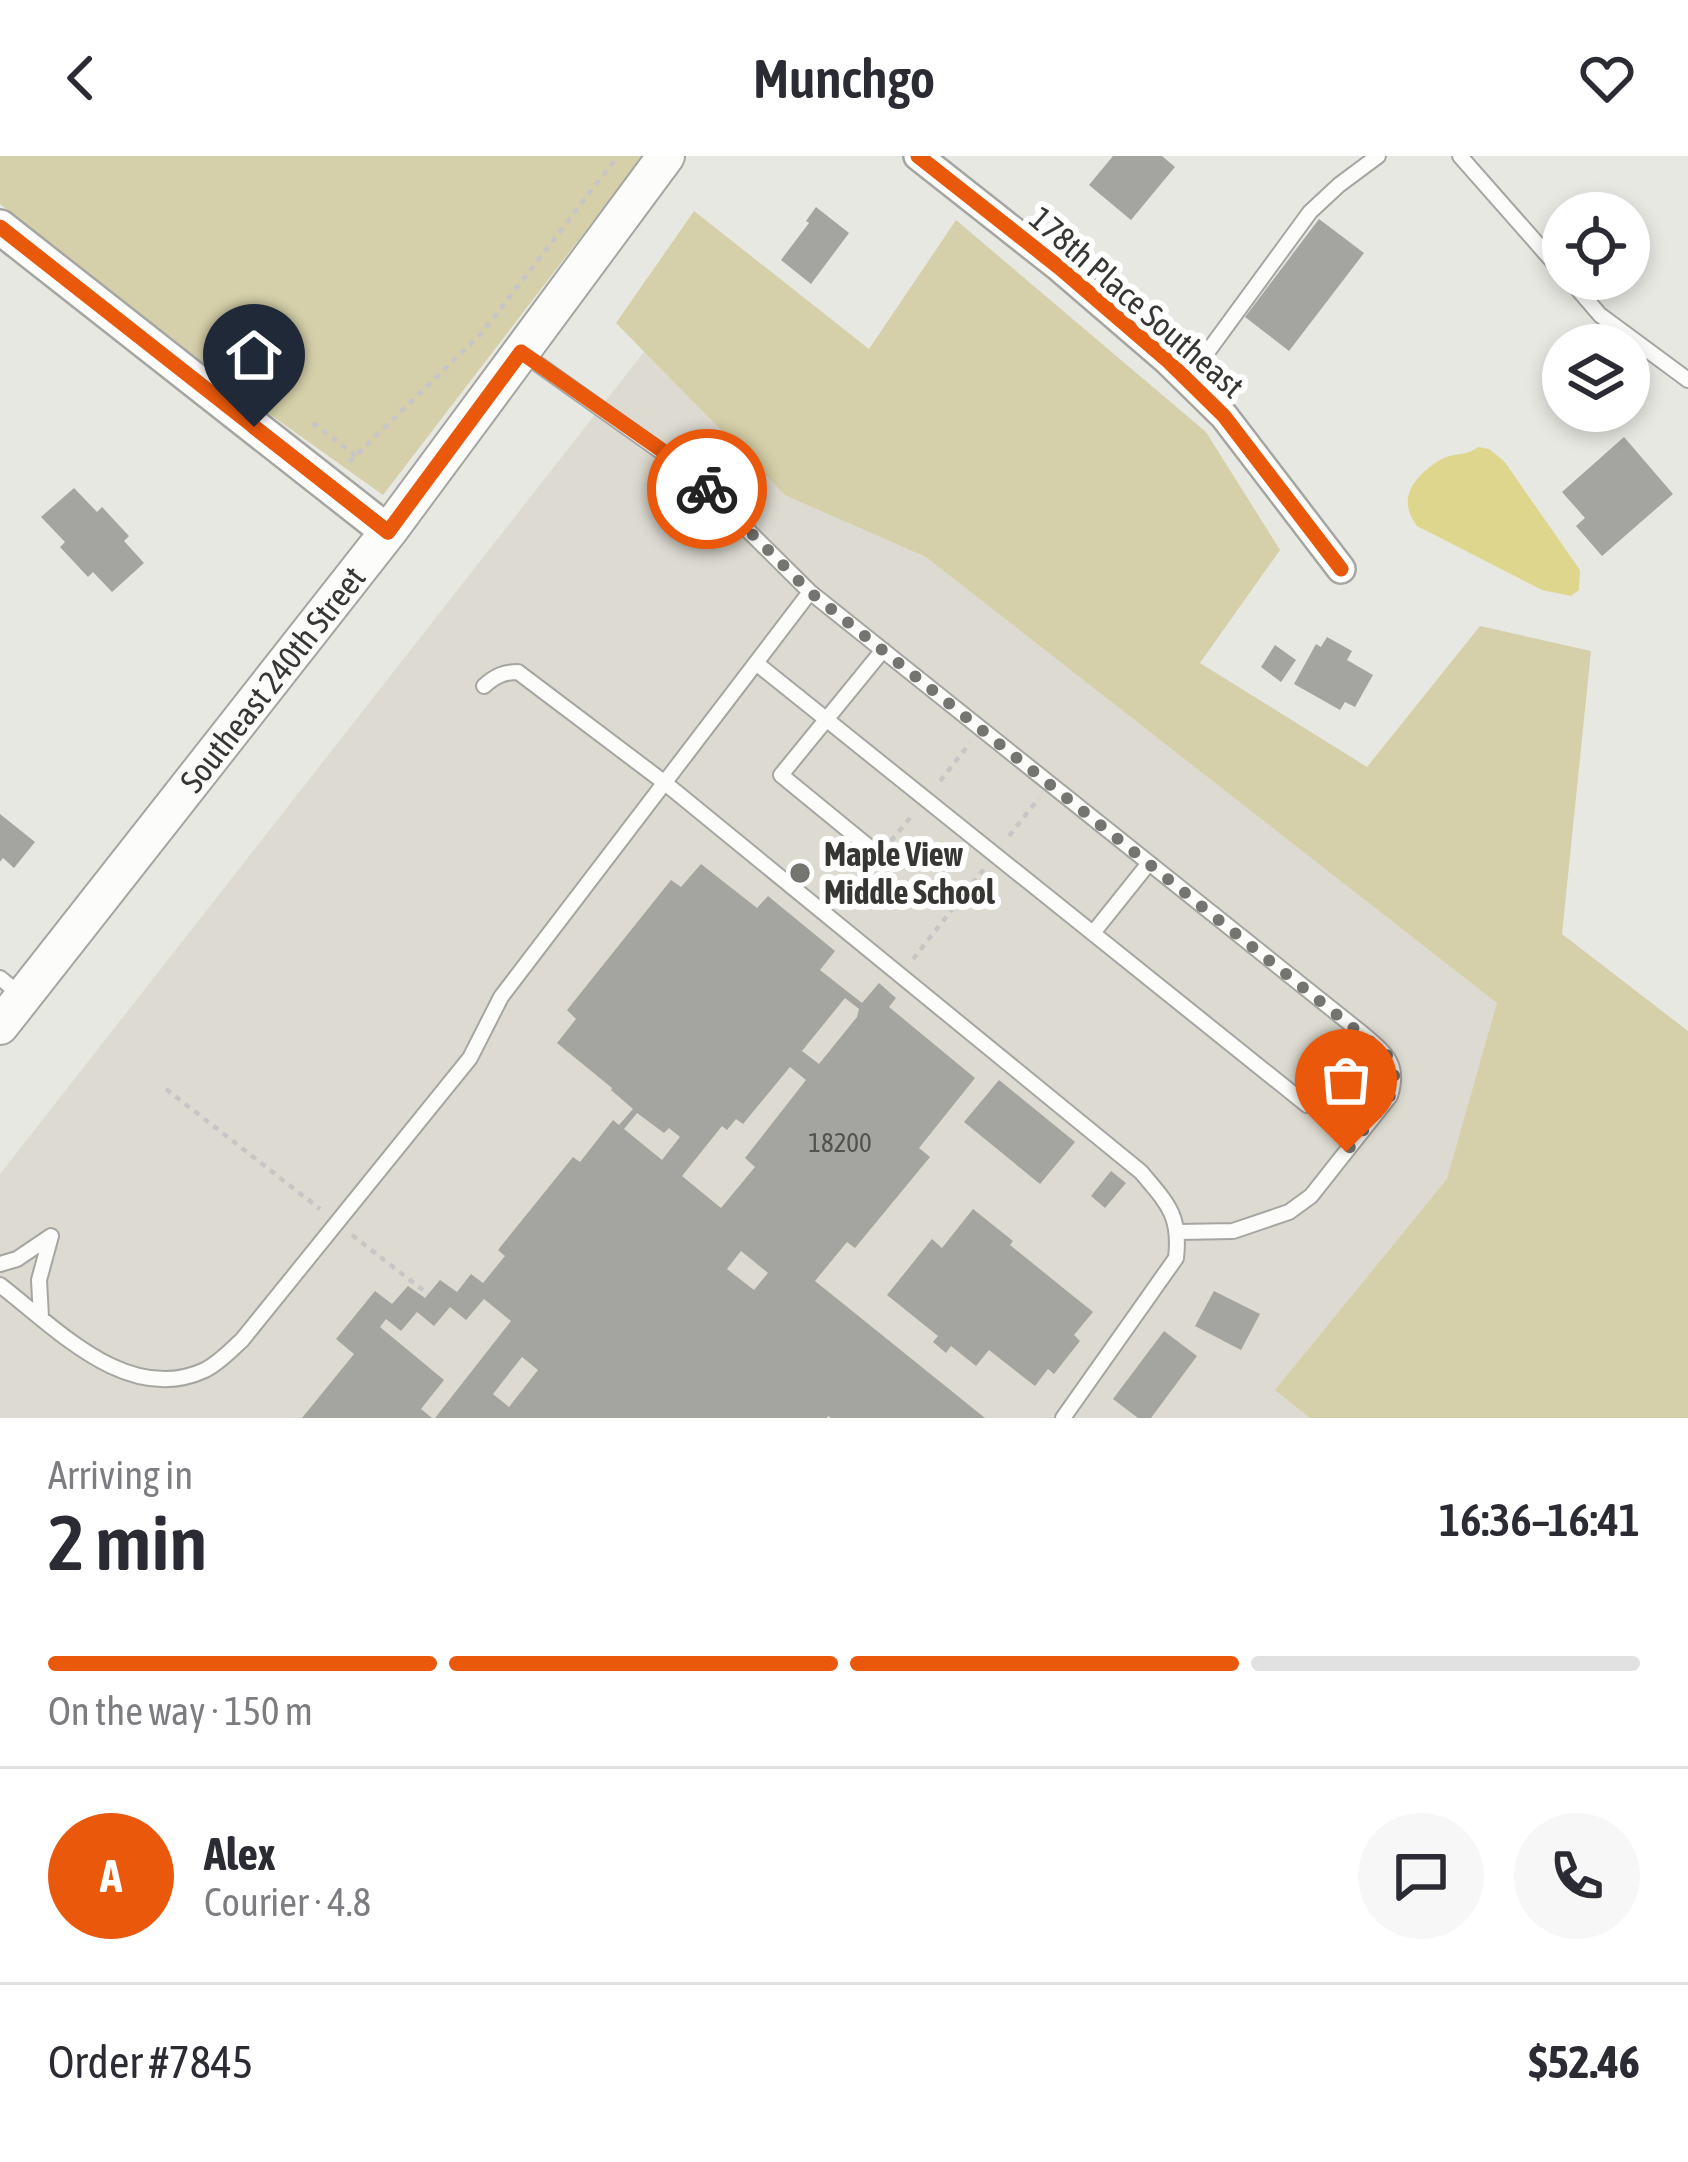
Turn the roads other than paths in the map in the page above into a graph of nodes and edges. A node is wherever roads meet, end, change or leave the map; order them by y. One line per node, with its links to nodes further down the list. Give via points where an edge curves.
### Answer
1 (666, 156): 8 (main road, Southeast 240th Street)
2 (918, 156): 9 (street, 178th Place Southeast)
3 (1378, 156): 9 (lane, via 1310,212)
4 (1460, 156): 6 (lane)
5 (0, 227): 11 (street)
6 (1542, 249)
7 (1587, 300): 10 (lane)
8 (521, 352): 11 (main road, Southeast 240th Street); 13 (lane, via 687,470)
9 (1187, 380): 12 (street, 178th Place Southeast)
10 (1688, 380)
11 (388, 532): 22 (main road, Southeast 240th Street)
12 (1341, 569)
13 (810, 592): 14 (lane); 15 (lane)
14 (883, 650): 17 (lane); 20 (lane)
15 (756, 663): 17 (lane); 18 (lane)
16 (484, 686): 18 (lane, via 518,672)
17 (826, 720): 19 (lane, via 781,776); 21 (lane)
18 (665, 783): 25 (lane, via 1141,1172 1171,1208); 28 (lane, via 501,997 470,1058 242,1340 204,1371 140,1377 100,1362)
19 (882, 858)
20 (1149, 863): 21 (lane); 24 (lane)
21 (1093, 933): 24 (lane, via 1307,1105)
22 (11, 987): 23 (main road, Southeast 240th Street)
23 (0, 1026)
24 (1363, 1034): 25 (lane, via 1387,1055 1395,1078 1390,1096 1311,1196 1233,1231)
25 (1179, 1232): 29 (lane, via 1176,1258)
26 (0, 1264): 28 (lane, via 51,1235 39,1280)
27 (0, 1285): 28 (lane)
28 (41, 1317)
29 (1063, 1418)

